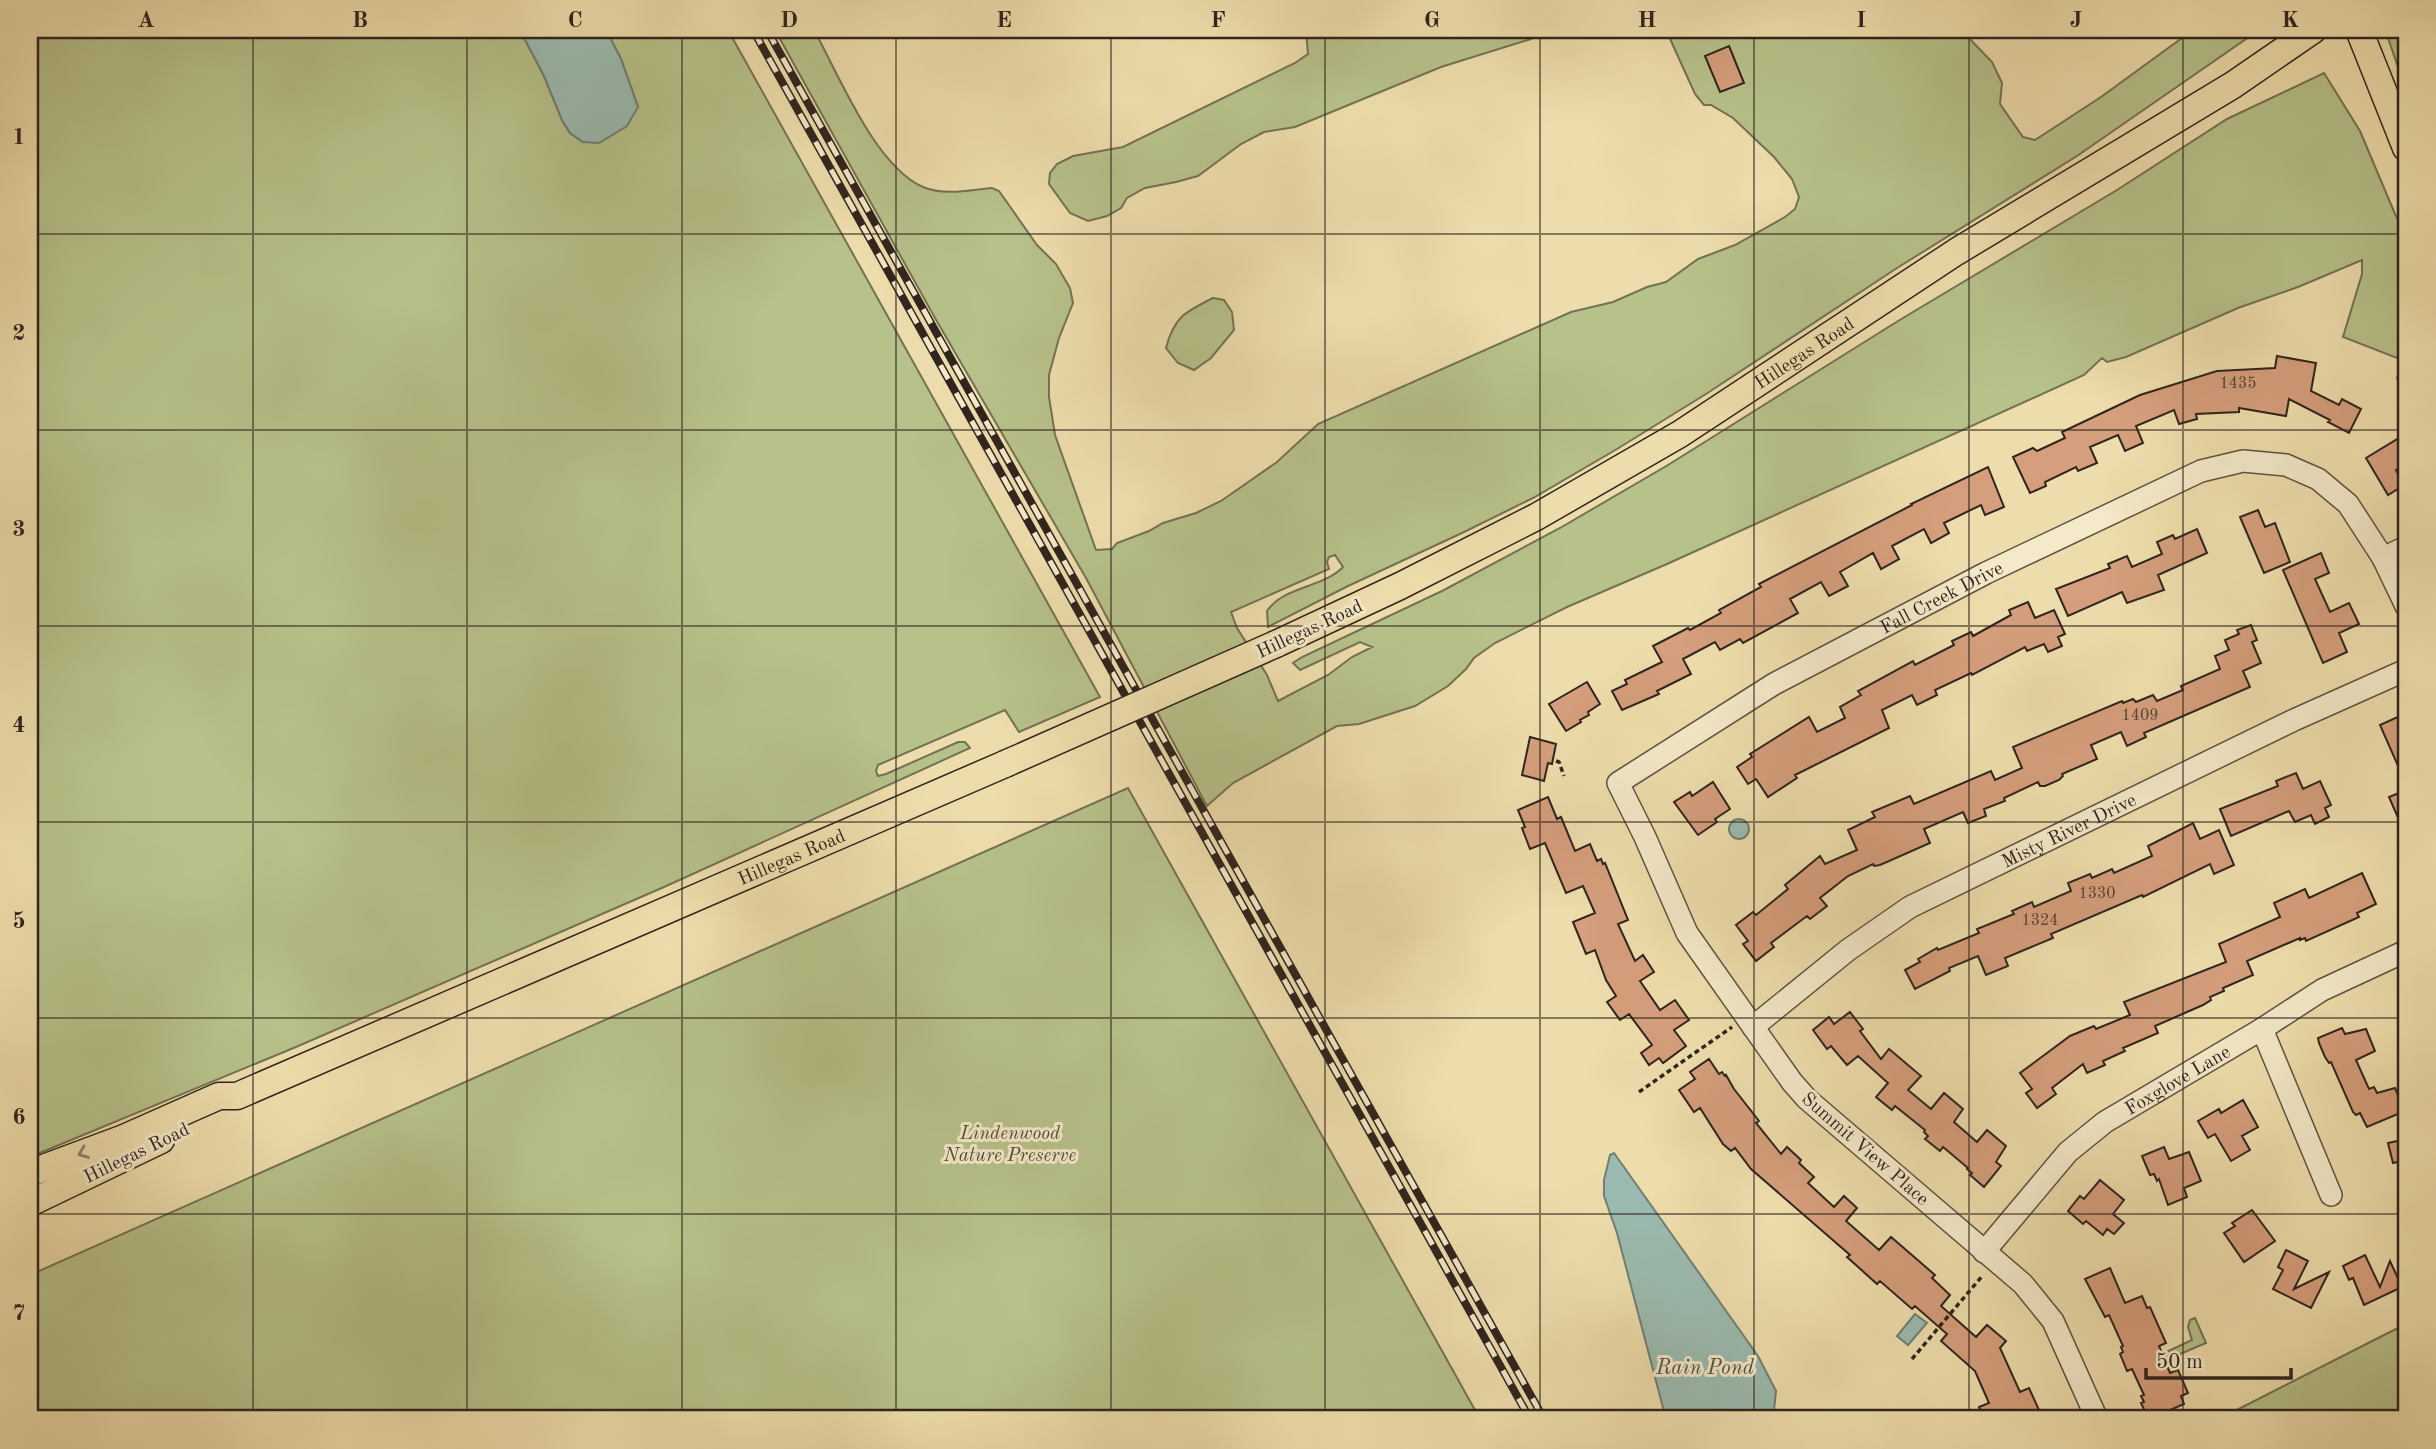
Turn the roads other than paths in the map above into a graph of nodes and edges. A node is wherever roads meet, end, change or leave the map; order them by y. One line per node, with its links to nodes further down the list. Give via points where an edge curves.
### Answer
1 (2313, 30): 12 (main road, Hillegas Road, bridge, via 2233,85 1956,252 1680,434 1536,517 1276,644)
2 (2359, 30): 3 (main road)
3 (2406, 148)
4 (2406, 547): 5 (street)
5 (2382, 558): 6 (street, Fall Creek Drive); 8 (street, Fall Creek Drive, via 2348,504 2318,479 2287,465 2243,461 2202,471 2015,559 1778,682)
6 (2406, 606)
7 (2406, 670): 10 (street, Misty River Drive, via 1910,908)
8 (1618, 783): 10 (street, Summit View Place, via 1687,933)
9 (2406, 951): 11 (street, Foxglove Lane, via 2322,990)
10 (1744, 1025): 16 (street, Summit View Place, via 1807,1099)
11 (2262, 1029): 14 (street); 16 (street, Foxglove Lane, via 2085,1136 2049,1173)
12 (237, 1096): 13 (main road, Hillegas Road, one-way to 13, via 219,1096); 15 (main road, Hillegas Road, via 226,1109)
13 (30, 1173)
14 (2331, 1195)
15 (30, 1203)
16 (1986, 1262): 17 (street, Summit View Place, via 2023,1284 2053,1321)
17 (2097, 1419)

